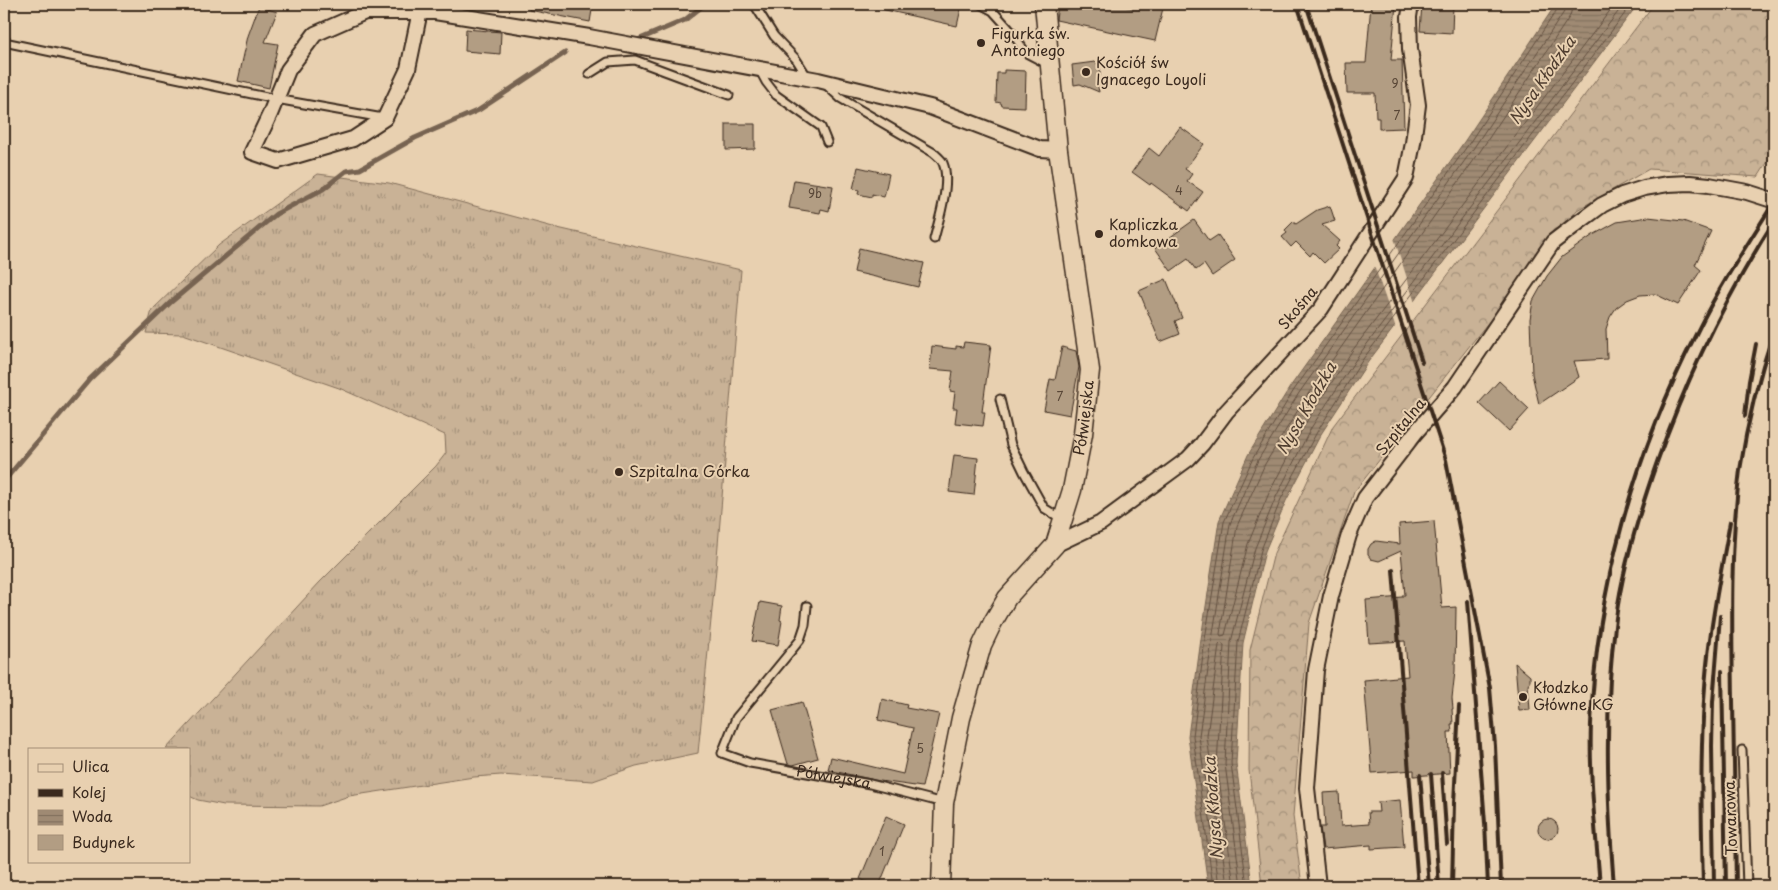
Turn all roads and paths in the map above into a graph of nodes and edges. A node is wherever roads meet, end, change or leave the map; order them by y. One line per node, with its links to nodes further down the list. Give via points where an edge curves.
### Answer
1 (754, 4): 12 (lane, via 774,36)
2 (980, 4): 9 (lane, via 994,12 1012,30 1026,53)
3 (1044, 4): 9 (street, Półwiejska)
4 (1411, 4): 22 (street, Skośna, via 1410,49 1418,105 1406,178 1321,309 1226,412 1188,459 1100,523)
5 (420, 11): 7 (street); 14 (street, via 365,12 315,34 288,70); 15 (street, via 408,69)
6 (4, 42): 14 (lane)
7 (637, 46): 8 (lane); 10 (street)
8 (634, 60): 11 (lane, via 608,62); 13 (lane)
9 (1049, 65): 17 (street, Półwiejska)
10 (759, 69): 12 (street); 16 (lane, via 776,94 821,128)
11 (589, 74)
12 (815, 80): 17 (street, via 930,107 1040,149); 19 (lane, via 942,161 946,187)
13 (729, 95)
14 (276, 100): 15 (lane); 15 (street, via 252,152 278,161 353,139)
15 (386, 118)
16 (827, 142)
17 (1058, 150): 21 (street, Półwiejska, via 1090,370 1083,434 1072,490)
18 (1768, 199): 27 (street, Szpitalna, via 1719,186 1668,184 1622,195 1579,222 1554,242 1455,387 1365,498 1349,535 1331,596 1316,670 1307,788)
19 (934, 239)
20 (1000, 399): 21 (lane, via 1011,445 1024,472 1044,508)
21 (1062, 520): 22 (street, Półwiejska)
22 (1055, 544): 25 (street, Półwiejska, via 1007,598 982,645 961,718)
23 (807, 606): 25 (lane, Półwiejska, via 800,640 736,718 722,752 750,763 870,784)
24 (1742, 750): 28 (lane, Towarowa)
25 (944, 803): 26 (street, Półwiejska)
26 (941, 886)
27 (1318, 886)
28 (1747, 886)

